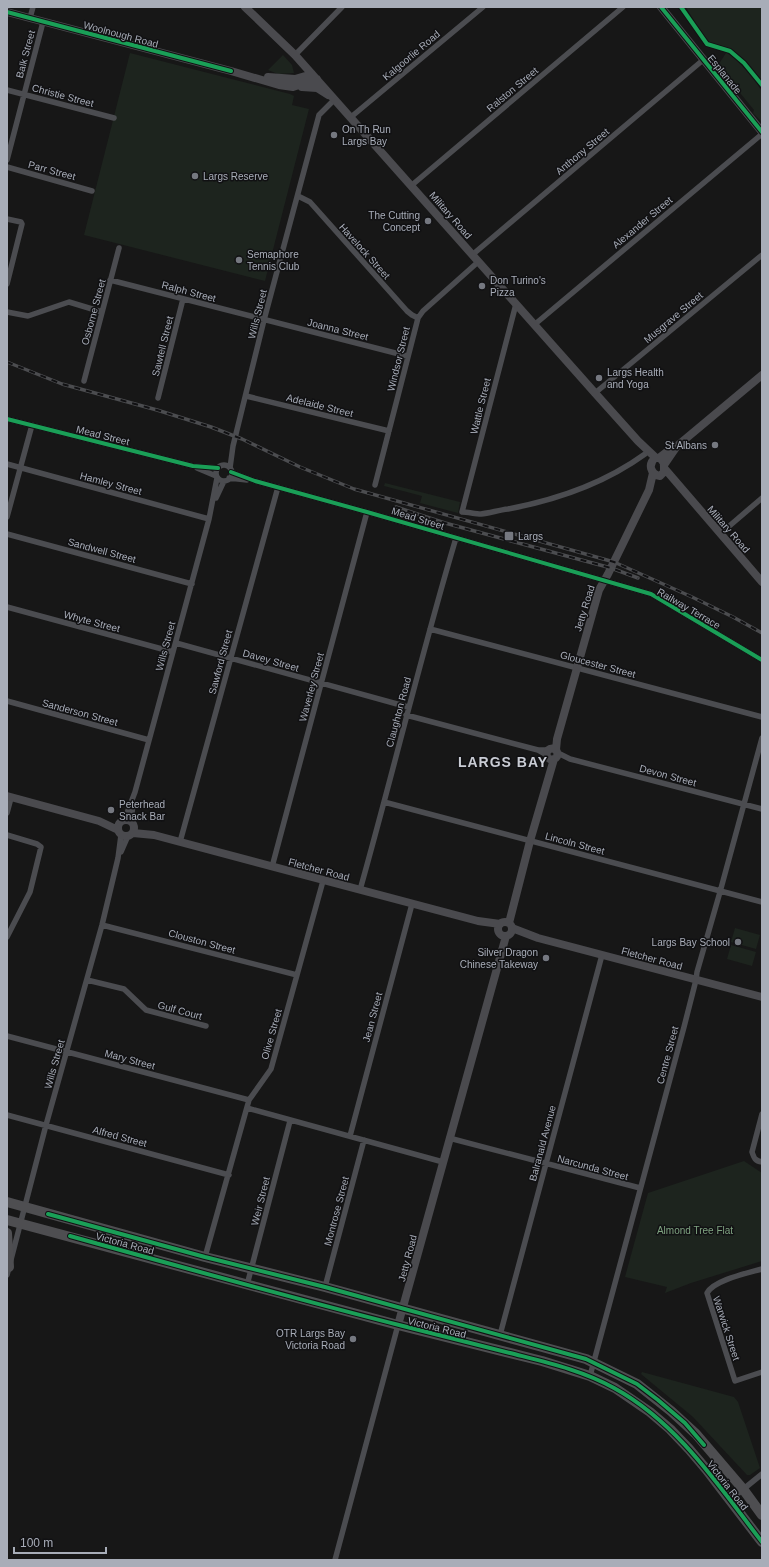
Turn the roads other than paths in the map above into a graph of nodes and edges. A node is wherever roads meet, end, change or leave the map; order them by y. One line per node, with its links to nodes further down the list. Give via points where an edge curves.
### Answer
1 (33, 7): 8 (street)
2 (245, 7): 10 (street, Military Road)
3 (342, 7): 10 (street)
4 (483, 7): 18 (street, Kalgoorlie Road)
5 (623, 7): 23 (street, Ralston Street)
6 (661, 7): 11 (street, Esplanade)
7 (7, 12): 8 (street, Woolnough Road)
8 (30, 18): 9 (street, Woolnough Road)
9 (43, 22): 12 (street, Woolnough Road); 16 (street, Balk Street)
10 (295, 55): 13 (street, Military Road)
11 (703, 60): 20 (street, Esplanade); 28 (street, Anthony Street)
12 (231, 71): 13 (street, Woolnough Road, via 284,79); 14 (street, Woolnough Road)
13 (315, 76): 14 (street, Woolnough Road); 17 (street, Military Road)
14 (293, 87): 17 (street, via 317,88)
15 (7, 90): 16 (street, Christie Street)
16 (24, 94): 19 (street, Christie Street); 21 (street, Balk Street)
17 (335, 99): 18 (street, Military Road); 25 (street, Wills Street, via 320,115)
18 (352, 117): 23 (street, Military Road)
19 (114, 118)
20 (762, 133): 39 (street, Alexander Street)
21 (7, 160)
22 (7, 168): 24 (street, Parr Street)
23 (412, 185): 28 (street, Military Road)
24 (92, 191)
25 (298, 196): 37 (street, Havelock Street, via 310,202 407,311); 38 (street, Wills Street)
26 (7, 219): 32 (street, via 22,224)
27 (119, 248): 31 (street, Osborne Street)
28 (472, 255): 30 (street, Military Road)
29 (762, 255): 43 (street, Musgrave Street)
30 (478, 262): 34 (street, Military Road); 37 (street, Windsor Street)
31 (110, 280): 33 (street, Ralph Street); 36 (street, Osborne Street)
32 (7, 284)
33 (183, 299): 38 (street, Ralph Street); 45 (street, Sawtell Street)
34 (516, 304): 39 (street, Military Road); 52 (street, Wattle Street, via 462,512 480,514 563,495 602,478)
35 (7, 312): 36 (street, via 28,316 69,302)
36 (102, 312): 42 (street, Osborne Street)
37 (418, 318): 40 (street, Windsor Street)
38 (264, 320): 40 (street, Joanna Street); 44 (street, Wills Street)
39 (534, 325): 43 (street, Military Road)
40 (407, 356): 48 (street, Windsor Street)
41 (762, 375): 51 (street, Jetty Road)
42 (84, 381)
43 (595, 393): 49 (street, Military Road)
44 (246, 396): 48 (street, Adelaide Street); 50 (street, Wills Street)
45 (158, 398)
46 (7, 419): 47 (street, Mead Street)
47 (32, 425): 55 (street, Mead Street); 57 (street)
48 (389, 431): 63 (street, Windsor Street)
49 (638, 441): 52 (street, Military Road); 53 (street, Military Road)
50 (233, 446): 56 (street, Wills Street); 58 (street, Wills Street)
51 (677, 446): 53 (street, Jetty Road); 59 (street, Jetty Road)
52 (644, 454): 53 (street, Military Road)
53 (655, 460): 59 (street, Military Road, via 662,460); 59 (street, via 651,468)
54 (7, 464): 57 (street, Hamley Street)
55 (193, 466): 56 (street, Mead Street); 60 (street, Mead Street)
56 (221, 467): 58 (street, Mead Street); 60 (street, Wills Street)
57 (20, 468): 68 (street); 69 (street, Hamley Street)
58 (230, 470): 61 (street, Wills Street); 62 (street, Mead Street)
59 (661, 472): 71 (street, Military Road, via 681,489); 73 (street, Jetty Road, via 649,490)
60 (217, 477): 61 (street, Mead Street); 66 (street, Wills Street)
61 (226, 480): 62 (street, Mead Street); 66 (street, Wills Street)
62 (255, 481): 64 (street, Mead Street)
63 (375, 485)
64 (278, 487): 67 (street, Mead Street); 80 (street, Sawford Street)
65 (762, 498): 71 (street)
66 (213, 505): 69 (street, Wills Street)
67 (368, 512): 72 (street, Mead Street); 83 (street, Waverley Street)
68 (7, 518)
69 (209, 519): 75 (street, Wills Street)
70 (7, 534): 75 (street, Sandwell Street)
71 (720, 534): 74 (street, Military Road)
72 (456, 538): 73 (street, Mead Street); 77 (street, Claughton Road)
73 (604, 580): 81 (street, Railway Terrace, via 651,594); 82 (street, Jetty Road, via 596,599)
74 (762, 582)
75 (192, 584): 78 (street, Wills Street)
76 (7, 607): 79 (street, Whyte Street)
77 (430, 629): 82 (street, Gloucester Street); 85 (street, Claughton Road)
78 (176, 643): 79 (street, Wills Street); 80 (street, Davey Street)
79 (173, 652): 89 (street, Wills Street)
80 (230, 658): 83 (street, Davey Street); 99 (street, Sawford Street)
81 (762, 660)
82 (578, 668): 87 (street, Gloucester Street); 90 (street, Jetty Road)
83 (321, 683): 85 (street, Davey Street); 100 (street, Waverley Street)
84 (7, 702): 89 (street, Sanderson Street)
85 (408, 707): 86 (street, Claughton Road)
86 (406, 715): 90 (street, Devon Street); 92 (street, Claughton Road)
87 (762, 716)
88 (762, 738): 93 (street, Centre Street)
89 (149, 740): 96 (street, Wills Street)
90 (552, 754): 93 (street, Devon Street); 98 (street, Jetty Road)
91 (9, 797): 95 (street); 96 (street, Fletcher Road)
92 (384, 802): 98 (street, Lincoln Street); 102 (street, Claughton Road)
93 (744, 805): 94 (street, Devon Street); 103 (street, Centre Street)
94 (762, 810)
95 (7, 814)
96 (126, 828): 99 (street, Fletcher Road); 106 (street, Wills Street)
97 (7, 835): 108 (street, via 41,846 30,892)
98 (530, 841): 103 (street, Lincoln Street); 107 (street, Jetty Road)
99 (180, 842): 100 (street, Fletcher Road)
100 (272, 867): 101 (street, Fletcher Road)
101 (323, 881): 102 (street, Fletcher Road); 110 (street, Olive Street)
102 (360, 890): 105 (street, Fletcher Road)
103 (720, 892): 104 (street, Lincoln Street); 112 (street, Centre Street)
104 (762, 902)
105 (412, 904): 107 (street, Fletcher Road); 123 (street, Jean Street)
106 (102, 925): 110 (street, Clouston Street); 111 (street, Wills Street)
107 (505, 929): 109 (street, Fletcher Road); 124 (street, Jetty Road)
108 (7, 937)
109 (602, 956): 112 (street, Fletcher Road); 128 (street, Balranald Avenue)
110 (297, 976): 117 (street, Olive Street, via 271,1069)
111 (87, 980): 114 (street, Gulf Court, via 124,989 146,1010); 116 (street, Wills Street)
112 (696, 980): 113 (street, Fletcher Road); 130 (street, Centre Street)
113 (762, 998)
114 (206, 1026)
115 (7, 1036): 116 (street, Mary Street)
116 (67, 1052): 117 (street, Mary Street); 122 (street, Wills Street)
117 (249, 1100): 118 (street, Olive Street)
118 (247, 1108): 121 (street); 129 (street, Olive Street)
119 (762, 1114): 127 (street, via 752,1152 753,1157)
120 (7, 1115): 122 (street, Alfred Street)
121 (290, 1121): 123 (street); 137 (street, Weir Street)
122 (46, 1125): 129 (street, Alfred Street); 132 (street, Wills Street)
123 (350, 1136): 125 (street)
124 (449, 1138): 126 (street, Jetty Road); 128 (street, Narcunda Street)
125 (364, 1140): 126 (street); 141 (street, Montrose Street)
126 (443, 1162): 142 (street, Jetty Road)
127 (762, 1162)
128 (546, 1163): 130 (street, Narcunda Street); 144 (street, Balranald Avenue)
129 (229, 1175): 136 (street, Olive Street)
130 (640, 1188): 145 (street, Centre Street)
131 (7, 1202): 132 (highway, Victoria Road)
132 (25, 1207): 134 (street, Wills Street); 136 (highway, Victoria Road)
133 (7, 1220): 134 (highway, Victoria Road)
134 (21, 1224): 139 (street, Wills Street); 140 (highway, Victoria Road)
135 (7, 1233): 139 (highway)
136 (206, 1257): 137 (highway, Victoria Road)
137 (252, 1268): 140 (street, Weir Street); 141 (highway, Victoria Road)
138 (762, 1268): 146 (street, Warwick Street, via 716,1284 709,1288 707,1293 735,1381)
139 (8, 1271)
140 (247, 1285): 143 (highway, Victoria Road)
141 (325, 1287): 142 (highway, Victoria Road)
142 (403, 1310): 143 (street, Jetty Road); 144 (highway, Victoria Road)
143 (398, 1325): 147 (highway, Victoria Road, via 542,1361); 153 (street, Jetty Road)
144 (500, 1335): 145 (highway, Victoria Road)
145 (594, 1363): 147 (street, Centre Street); 149 (highway, Victoria Road, via 636,1384 671,1411 696,1434)
146 (762, 1372)
147 (590, 1376): 150 (highway, Victoria Road, via 615,1388 670,1429)
148 (762, 1474): 149 (street)
149 (743, 1490): 150 (street); 151 (highway, Victoria Road)
150 (730, 1500): 152 (highway, Victoria Road)
151 (762, 1515)
152 (762, 1542)
153 (335, 1560)

